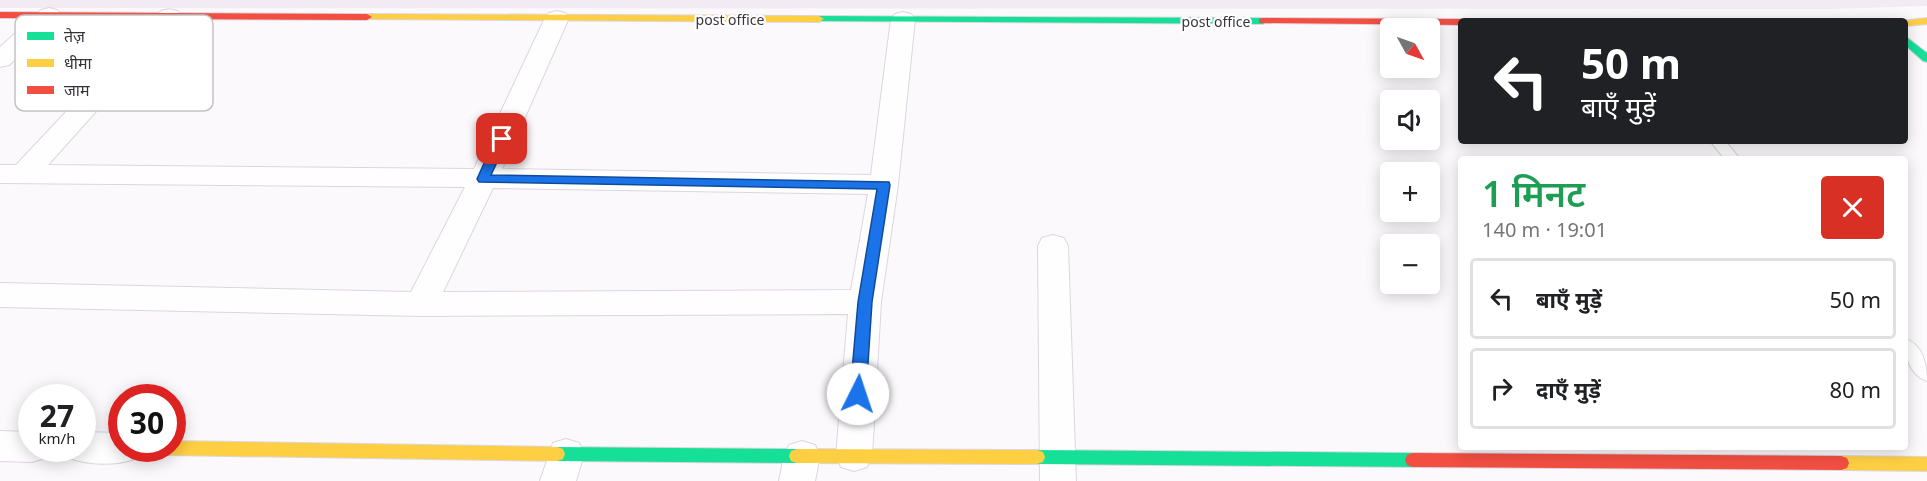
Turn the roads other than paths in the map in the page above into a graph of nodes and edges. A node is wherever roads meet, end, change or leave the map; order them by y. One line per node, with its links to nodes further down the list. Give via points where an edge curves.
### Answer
1 (0, 15): 2 (street, post office)
2 (49, 15)
3 (213, 16): 4 (street, post office)
4 (557, 18): 5 (street, post office); 17 (street)
5 (903, 19): 7 (street, post office); 18 (street)
6 (1927, 21): 8 (street)
7 (1458, 22)
8 (1908, 23)
9 (1908, 42): 11 (street)
10 (15, 46): 12 (street)
11 (1927, 59)
12 (0, 60)
13 (75, 111): 16 (street)
14 (1720, 144): 15 (lane)
15 (1730, 156)
16 (12, 174): 17 (street)
17 (483, 179): 18 (street); 22 (street)
18 (884, 185): 21 (street)
19 (1053, 246): 33 (street)
20 (0, 295): 22 (street)
21 (865, 302): 22 (street); 29 (street)
22 (421, 304)
23 (1908, 349): 24 (lane)
24 (1927, 374)
25 (0, 446): 26 (street)
26 (18, 447)
27 (186, 449): 31 (street)
28 (1596, 454): 30 (street); 33 (street)
29 (854, 456): 32 (street); 33 (street)
30 (1927, 464)
31 (562, 468): 32 (street)
32 (800, 468)
33 (1057, 469)

